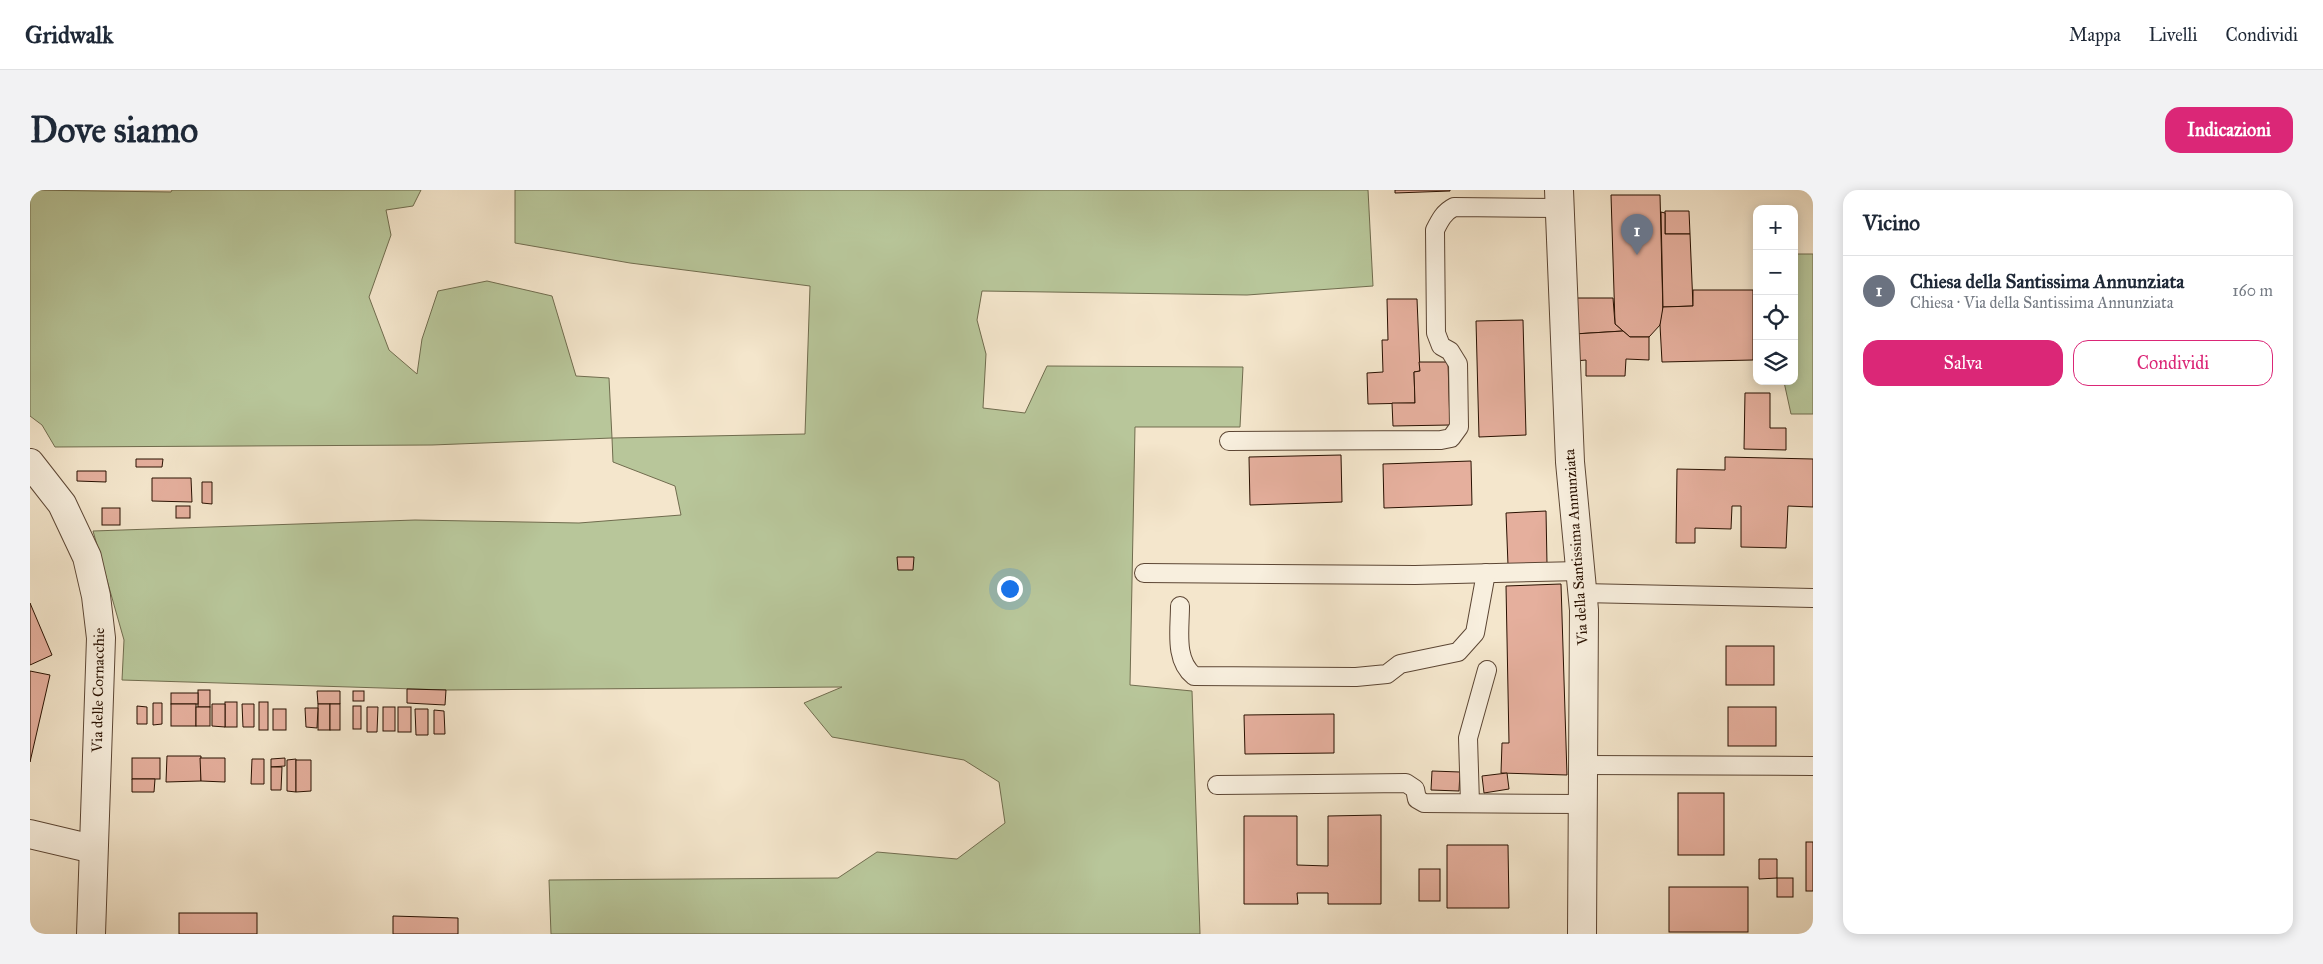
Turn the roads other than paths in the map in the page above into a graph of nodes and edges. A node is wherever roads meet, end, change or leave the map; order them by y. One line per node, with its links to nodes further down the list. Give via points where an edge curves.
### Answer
1 (1559, 199): 2 (lane, via 1454,207 1440,219 1435,230 1436,333 1441,346 1450,351 1458,364 1459,427 1451,438); 6 (street, Via della Santissima Annunziata, via 1570,462)
2 (1229, 442)
3 (30, 463): 16 (street, Via delle Cornacchie, via 62,504 86,557 96,596 101,638)
4 (1144, 573): 5 (lane)
5 (1486, 573): 6 (lane); 8 (lane, via 1475,633 1458,652 1400,664 1387,674 1356,677 1194,676 1186,669 1181,656)
6 (1581, 582): 7 (lane); 10 (street, Via della Santissima Annunziata)
7 (1813, 598)
8 (1180, 606)
9 (1487, 670): 13 (lane, via 1468,738)
10 (1583, 765): 11 (lane); 14 (street, Via della Santissima Annunziata)
11 (1813, 766)
12 (1217, 785): 13 (lane, via 1406,783 1415,789 1417,799 1424,803)
13 (1470, 803): 14 (lane)
14 (1583, 804): 18 (street, Via della Santissima Annunziata)
15 (30, 834): 16 (street)
16 (93, 849): 17 (street, Via delle Cornacchie)
17 (91, 934)
18 (1582, 934)

